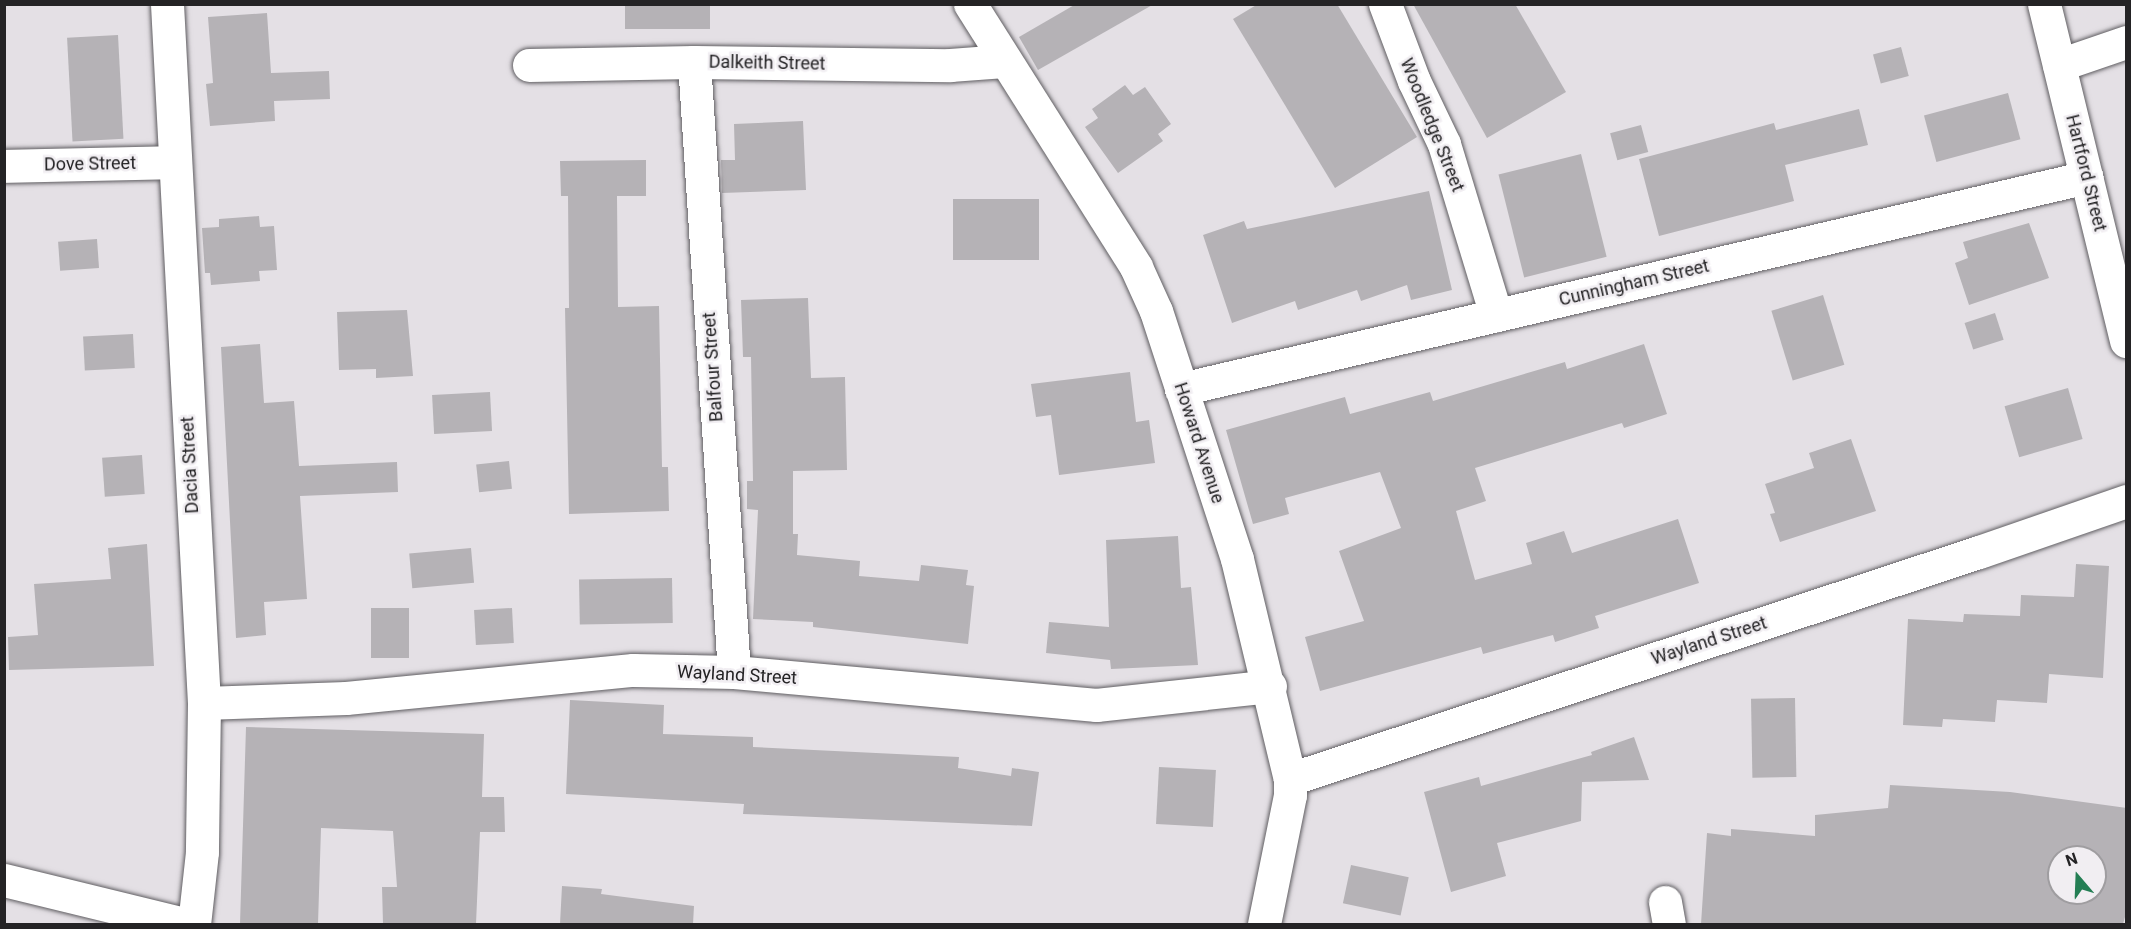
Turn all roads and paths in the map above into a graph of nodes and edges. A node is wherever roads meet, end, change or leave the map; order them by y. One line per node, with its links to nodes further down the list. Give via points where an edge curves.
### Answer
1 (166, 4): 10 (street, Dacia Street)
2 (970, 4): 6 (street, Howard Avenue)
3 (1385, 4): 13 (street, Woodledge Street, via 1414,81 1444,144)
4 (2044, 4): 9 (street, Hartford Street)
5 (2127, 42): 9 (street)
6 (1004, 61): 7 (street, Dalkeith Street, via 950,65); 15 (street, Howard Avenue, via 1136,267 1156,311)
7 (694, 62): 8 (street, Dalkeith Street); 17 (street, Balfour Street)
8 (529, 65)
9 (2059, 65): 12 (street, Hartford Street)
10 (175, 162): 11 (street, Dove Street); 19 (street, Dacia Street)
11 (4, 166)
12 (2086, 177): 13 (street, Cunningham Street); 14 (street, Hartford Street)
13 (1496, 315): 15 (street, Cunningham Street)
14 (2127, 341)
15 (1181, 389): 18 (street, Howard Avenue, via 1237,559)
16 (2127, 501): 20 (street, Wayland Street)
17 (734, 672): 18 (street, Wayland Street, via 1096,705); 19 (street, Wayland Street, via 633,670 346,698)
18 (1270, 686): 20 (street, Howard Avenue)
19 (204, 703): 23 (street, Dacia Street, via 202,852)
20 (1290, 779): 24 (street, Howard Avenue, via 1287,816)
21 (4, 880): 22 (street)
22 (184, 924)
23 (194, 924)
24 (1264, 924)

